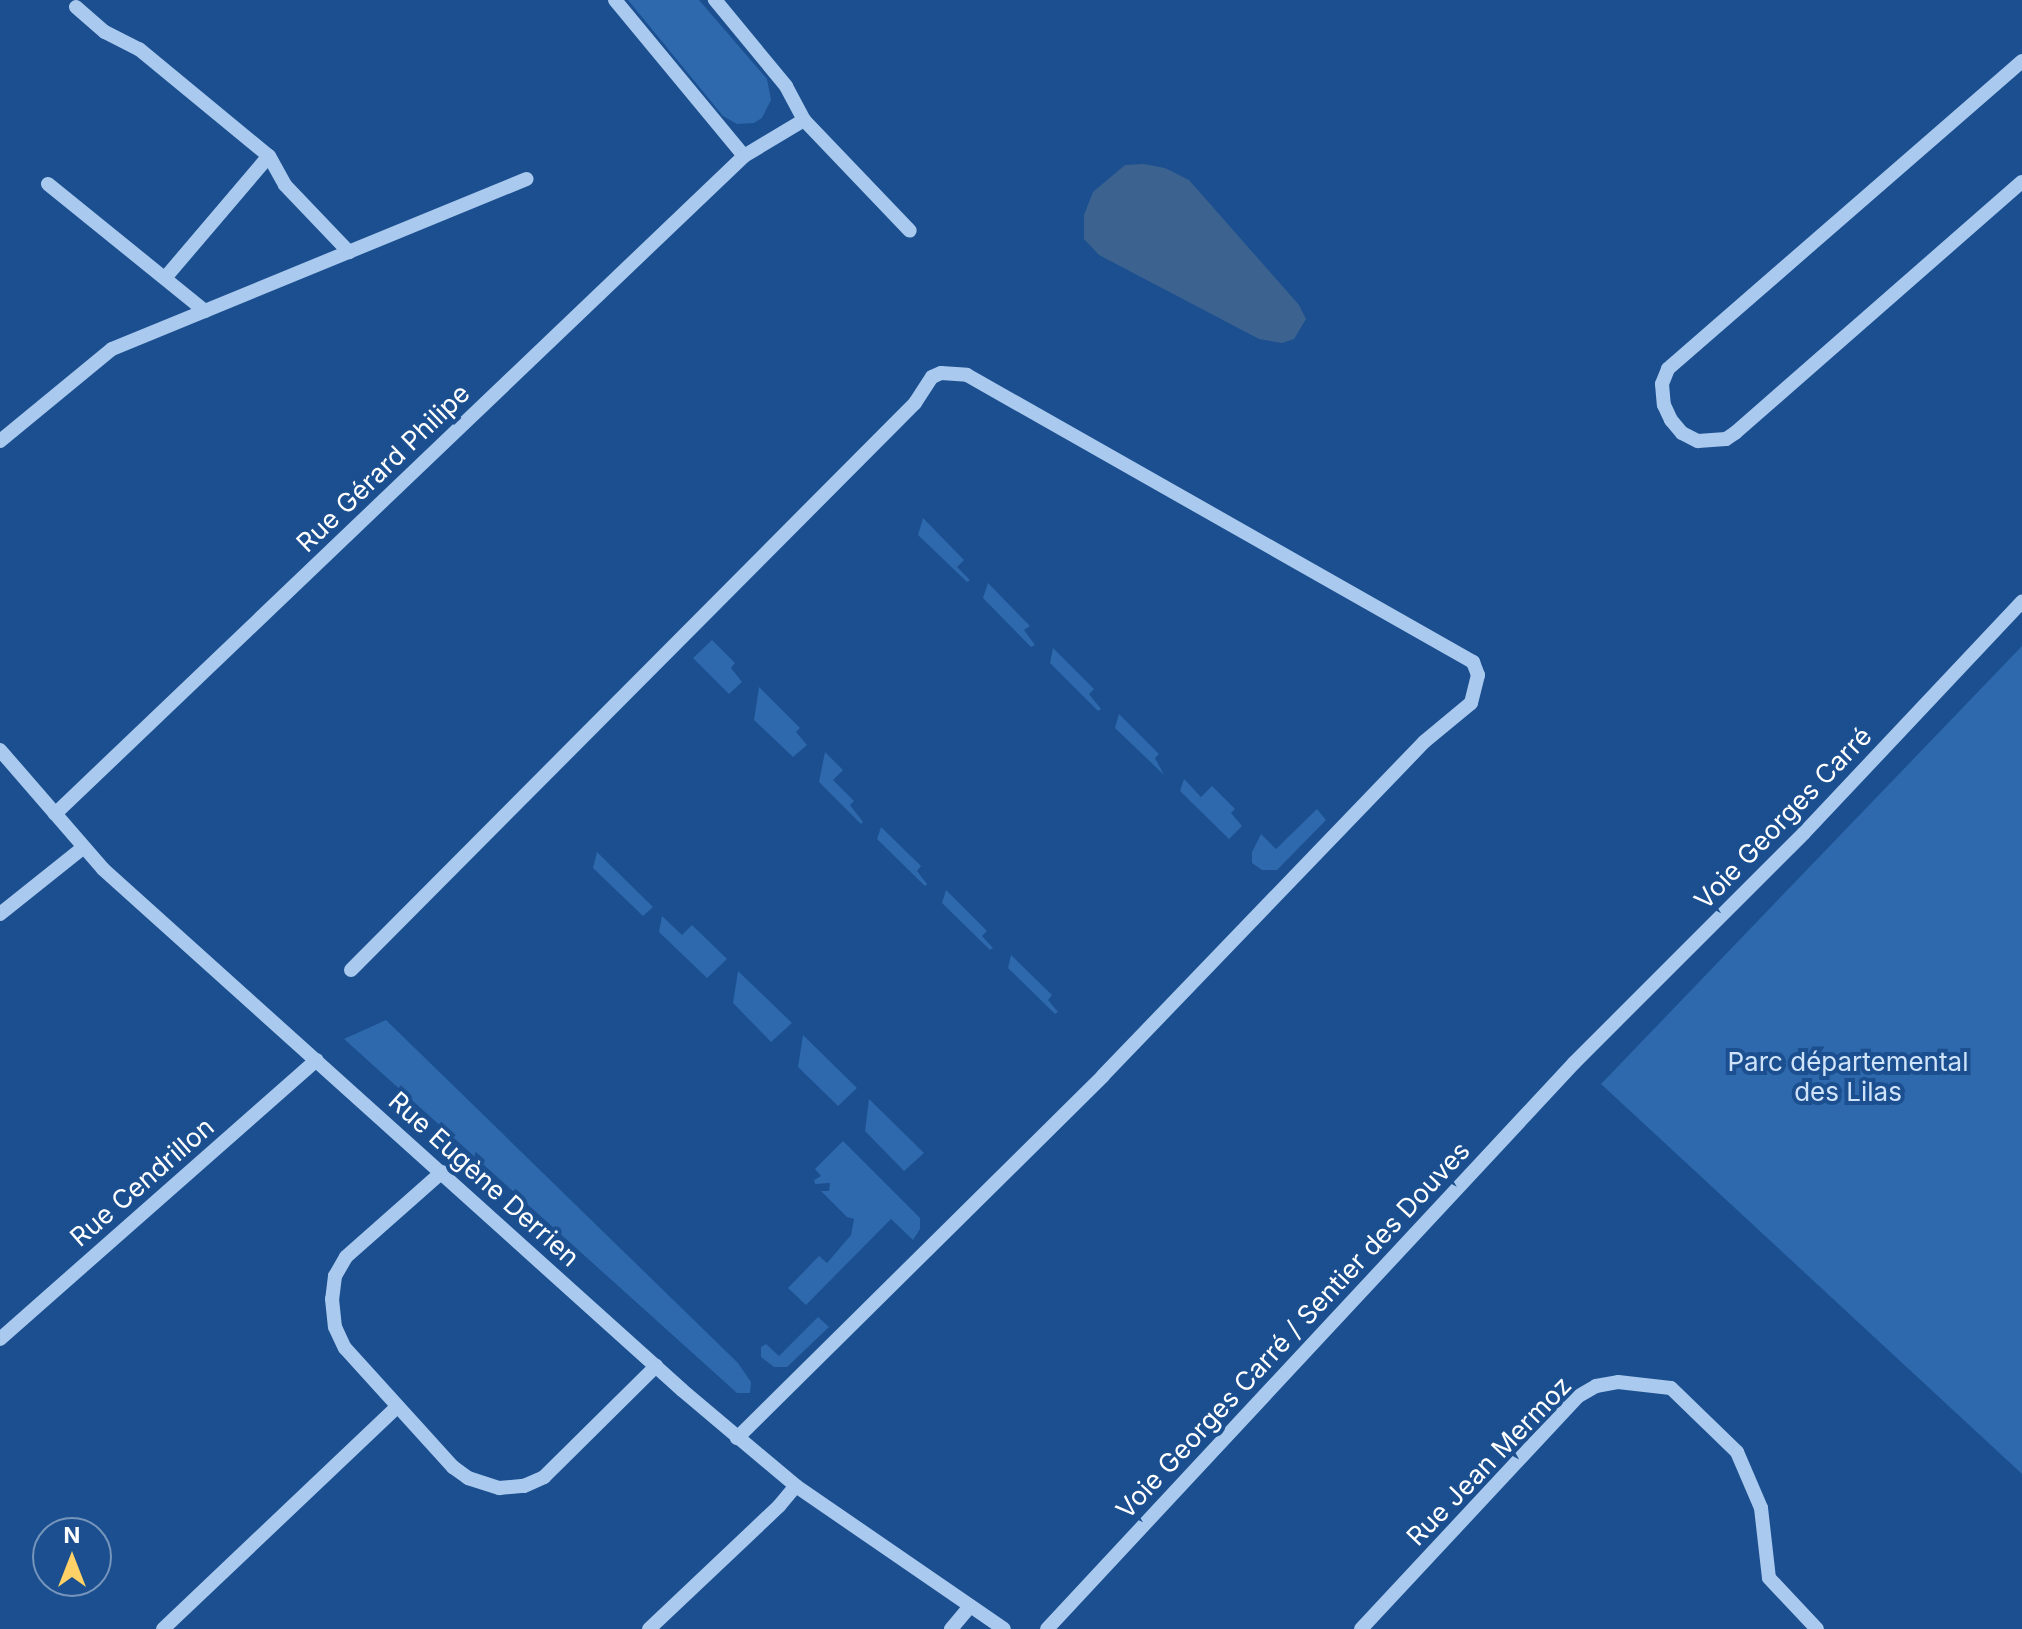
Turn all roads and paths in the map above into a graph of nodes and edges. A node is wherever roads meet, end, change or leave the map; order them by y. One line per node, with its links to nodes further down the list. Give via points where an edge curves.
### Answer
1 (615, 0): 7 (street)
2 (715, 0): 5 (street, via 786,86)
3 (76, 7): 6 (street, via 105,32 139,49)
4 (2022, 61): 9 (street, via 1668,369 1662,384 1671,420 1698,441 1735,433)
5 (804, 120): 7 (street, Rue Gérard Philipe); 11 (street)
6 (269, 156): 12 (street, via 285,185); 13 (street)
7 (744, 156): 18 (street, Rue Gérard Philipe)
8 (526, 179): 12 (street)
9 (2022, 182)
10 (48, 184): 13 (street)
11 (910, 231)
12 (349, 252): 14 (street)
13 (165, 278): 14 (street)
14 (205, 311): 15 (street, via 112,349)
15 (0, 441)
16 (2022, 602): 23 (street, Voie Georges Carré, via 1804,833)
17 (0, 750): 18 (street, Rue Eugène Derrien)
18 (55, 814): 19 (street, Rue Eugène Derrien)
19 (84, 847): 20 (street); 22 (street, Rue Eugène Derrien)
20 (0, 914)
21 (351, 970): 28 (street, via 941,373 967,375 1473,662 1478,675 1471,703 1424,742 1103,1076)
22 (316, 1060): 24 (street, Rue Eugène Derrien); 25 (street, Rue Cendrillon)
23 (1574, 1063): 35 (street, Voie Georges Carré / Sentier des Douves)
24 (442, 1172): 26 (street, Rue Eugène Derrien); 27 (street, via 346,1257 335,1276 333,1314 339,1338)
25 (0, 1339)
26 (656, 1366): 27 (street, via 561,1464 524,1486 499,1488 468,1478); 28 (street, Rue Eugène Derrien)
27 (397, 1407): 31 (street)
28 (737, 1438): 29 (street, Rue Eugène Derrien)
29 (796, 1486): 30 (street, Rue Eugène Derrien); 32 (street)
30 (970, 1606): 33 (street); 34 (street, Rue Eugène Derrien)
31 (163, 1629)
32 (649, 1629)
33 (951, 1629)
34 (1004, 1629)
35 (1047, 1629)
36 (1361, 1629): 37 (street, Rue Jean Mermoz, via 1577,1397 1618,1382 1671,1388 1737,1452 1761,1508 1769,1578)
37 (1817, 1629)

